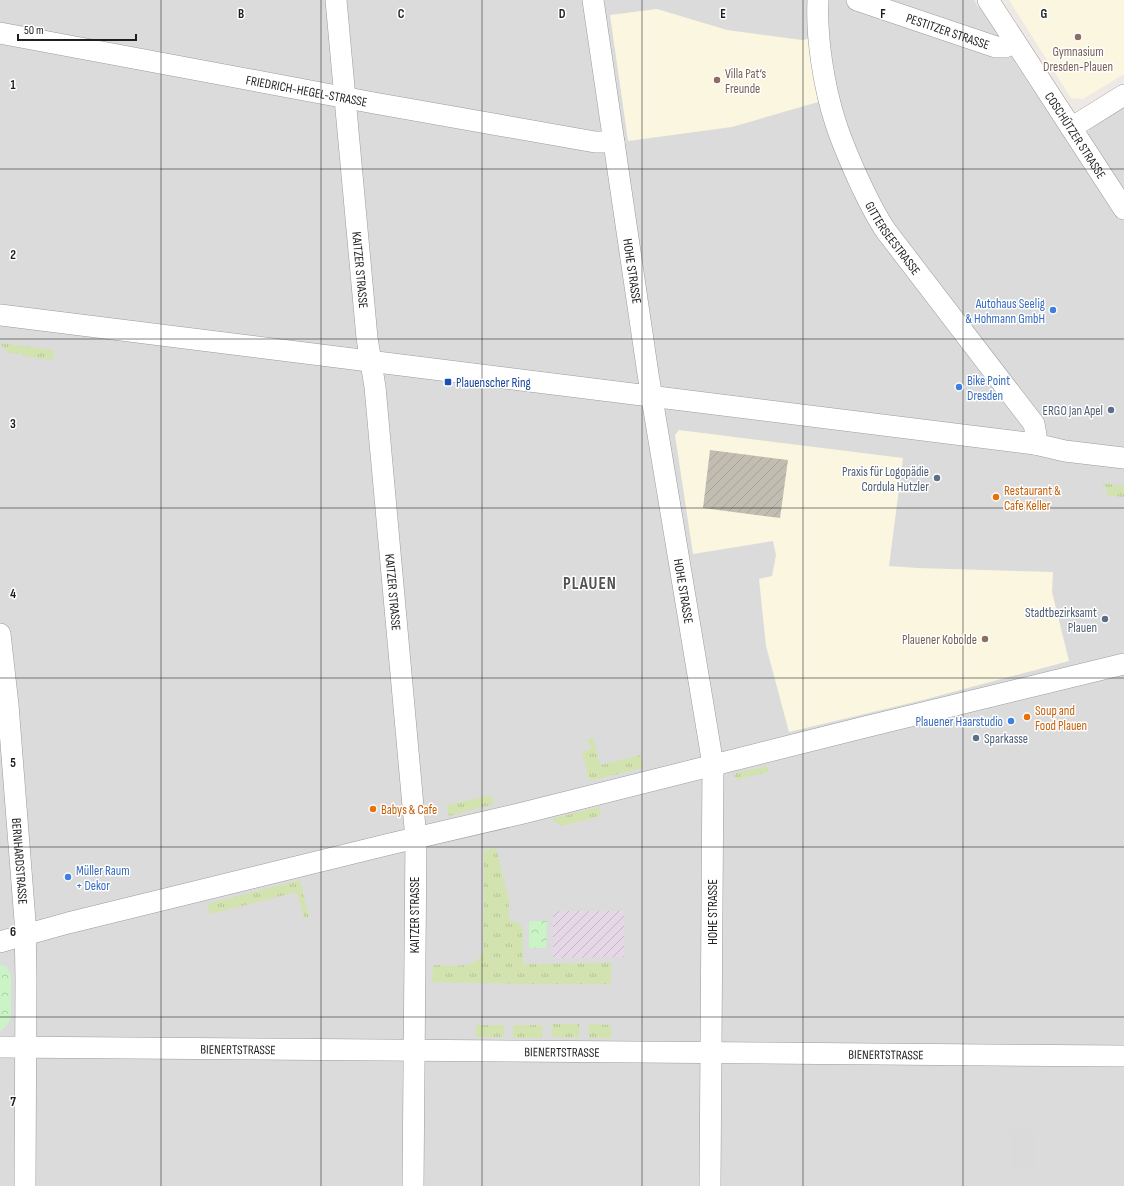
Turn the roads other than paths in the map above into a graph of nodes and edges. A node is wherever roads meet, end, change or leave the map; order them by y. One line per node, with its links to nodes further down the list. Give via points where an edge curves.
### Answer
1 (336, 0): 9 (street, KAITZER STRASSE)
2 (593, 0): 11 (street, HOHE STRASSE)
3 (818, 0): 16 (street, GITTERSEESTRASSE, via 822,56 832,108 841,138 869,204 886,231 1034,424)
4 (857, 0): 7 (street, PESTITZER STRASSE, via 996,47 1005,47)
5 (988, 0): 7 (street, COSCHÜTZER STRASSE)
6 (0, 33): 9 (street, FRIEDRICH-HEGEL-STRASSE)
7 (1015, 42): 10 (street, COSCHÜTZER STRASSE)
8 (1124, 95): 10 (street)
9 (345, 97): 11 (street, FRIEDRICH-HEGEL-STRASSE, via 595,142); 14 (street, KAITZER STRASSE)
10 (1071, 128): 12 (street, COSCHÜTZER STRASSE)
11 (614, 142): 15 (street, HOHE STRASSE)
12 (1124, 209)
13 (0, 315): 14 (street)
14 (371, 362): 15 (street); 21 (street, KAITZER STRASSE)
15 (652, 396): 16 (street); 20 (street, HOHE STRASSE)
16 (1036, 444): 17 (street, via 1065,451)
17 (1124, 458)
18 (0, 634): 22 (street, BERNHARDSTRASSE)
19 (1124, 664): 20 (street)
20 (713, 765): 21 (street); 27 (street, HOHE STRASSE)
21 (416, 838): 22 (street); 26 (street, KAITZER STRASSE)
22 (26, 935): 23 (street); 25 (street, BERNHARDSTRASSE)
23 (0, 942)
24 (0, 1047): 25 (street, BIENERTSTRASSE)
25 (26, 1047): 26 (street, BIENERTSTRASSE); 29 (street, BERNHARDSTRASSE)
26 (414, 1050): 27 (street, BIENERTSTRASSE); 30 (street, KAITZER STRASSE)
27 (711, 1053): 28 (street, BIENERTSTRASSE); 31 (street, HOHE STRASSE)
28 (1124, 1056)
29 (25, 1186)
30 (413, 1186)
31 (710, 1186)

